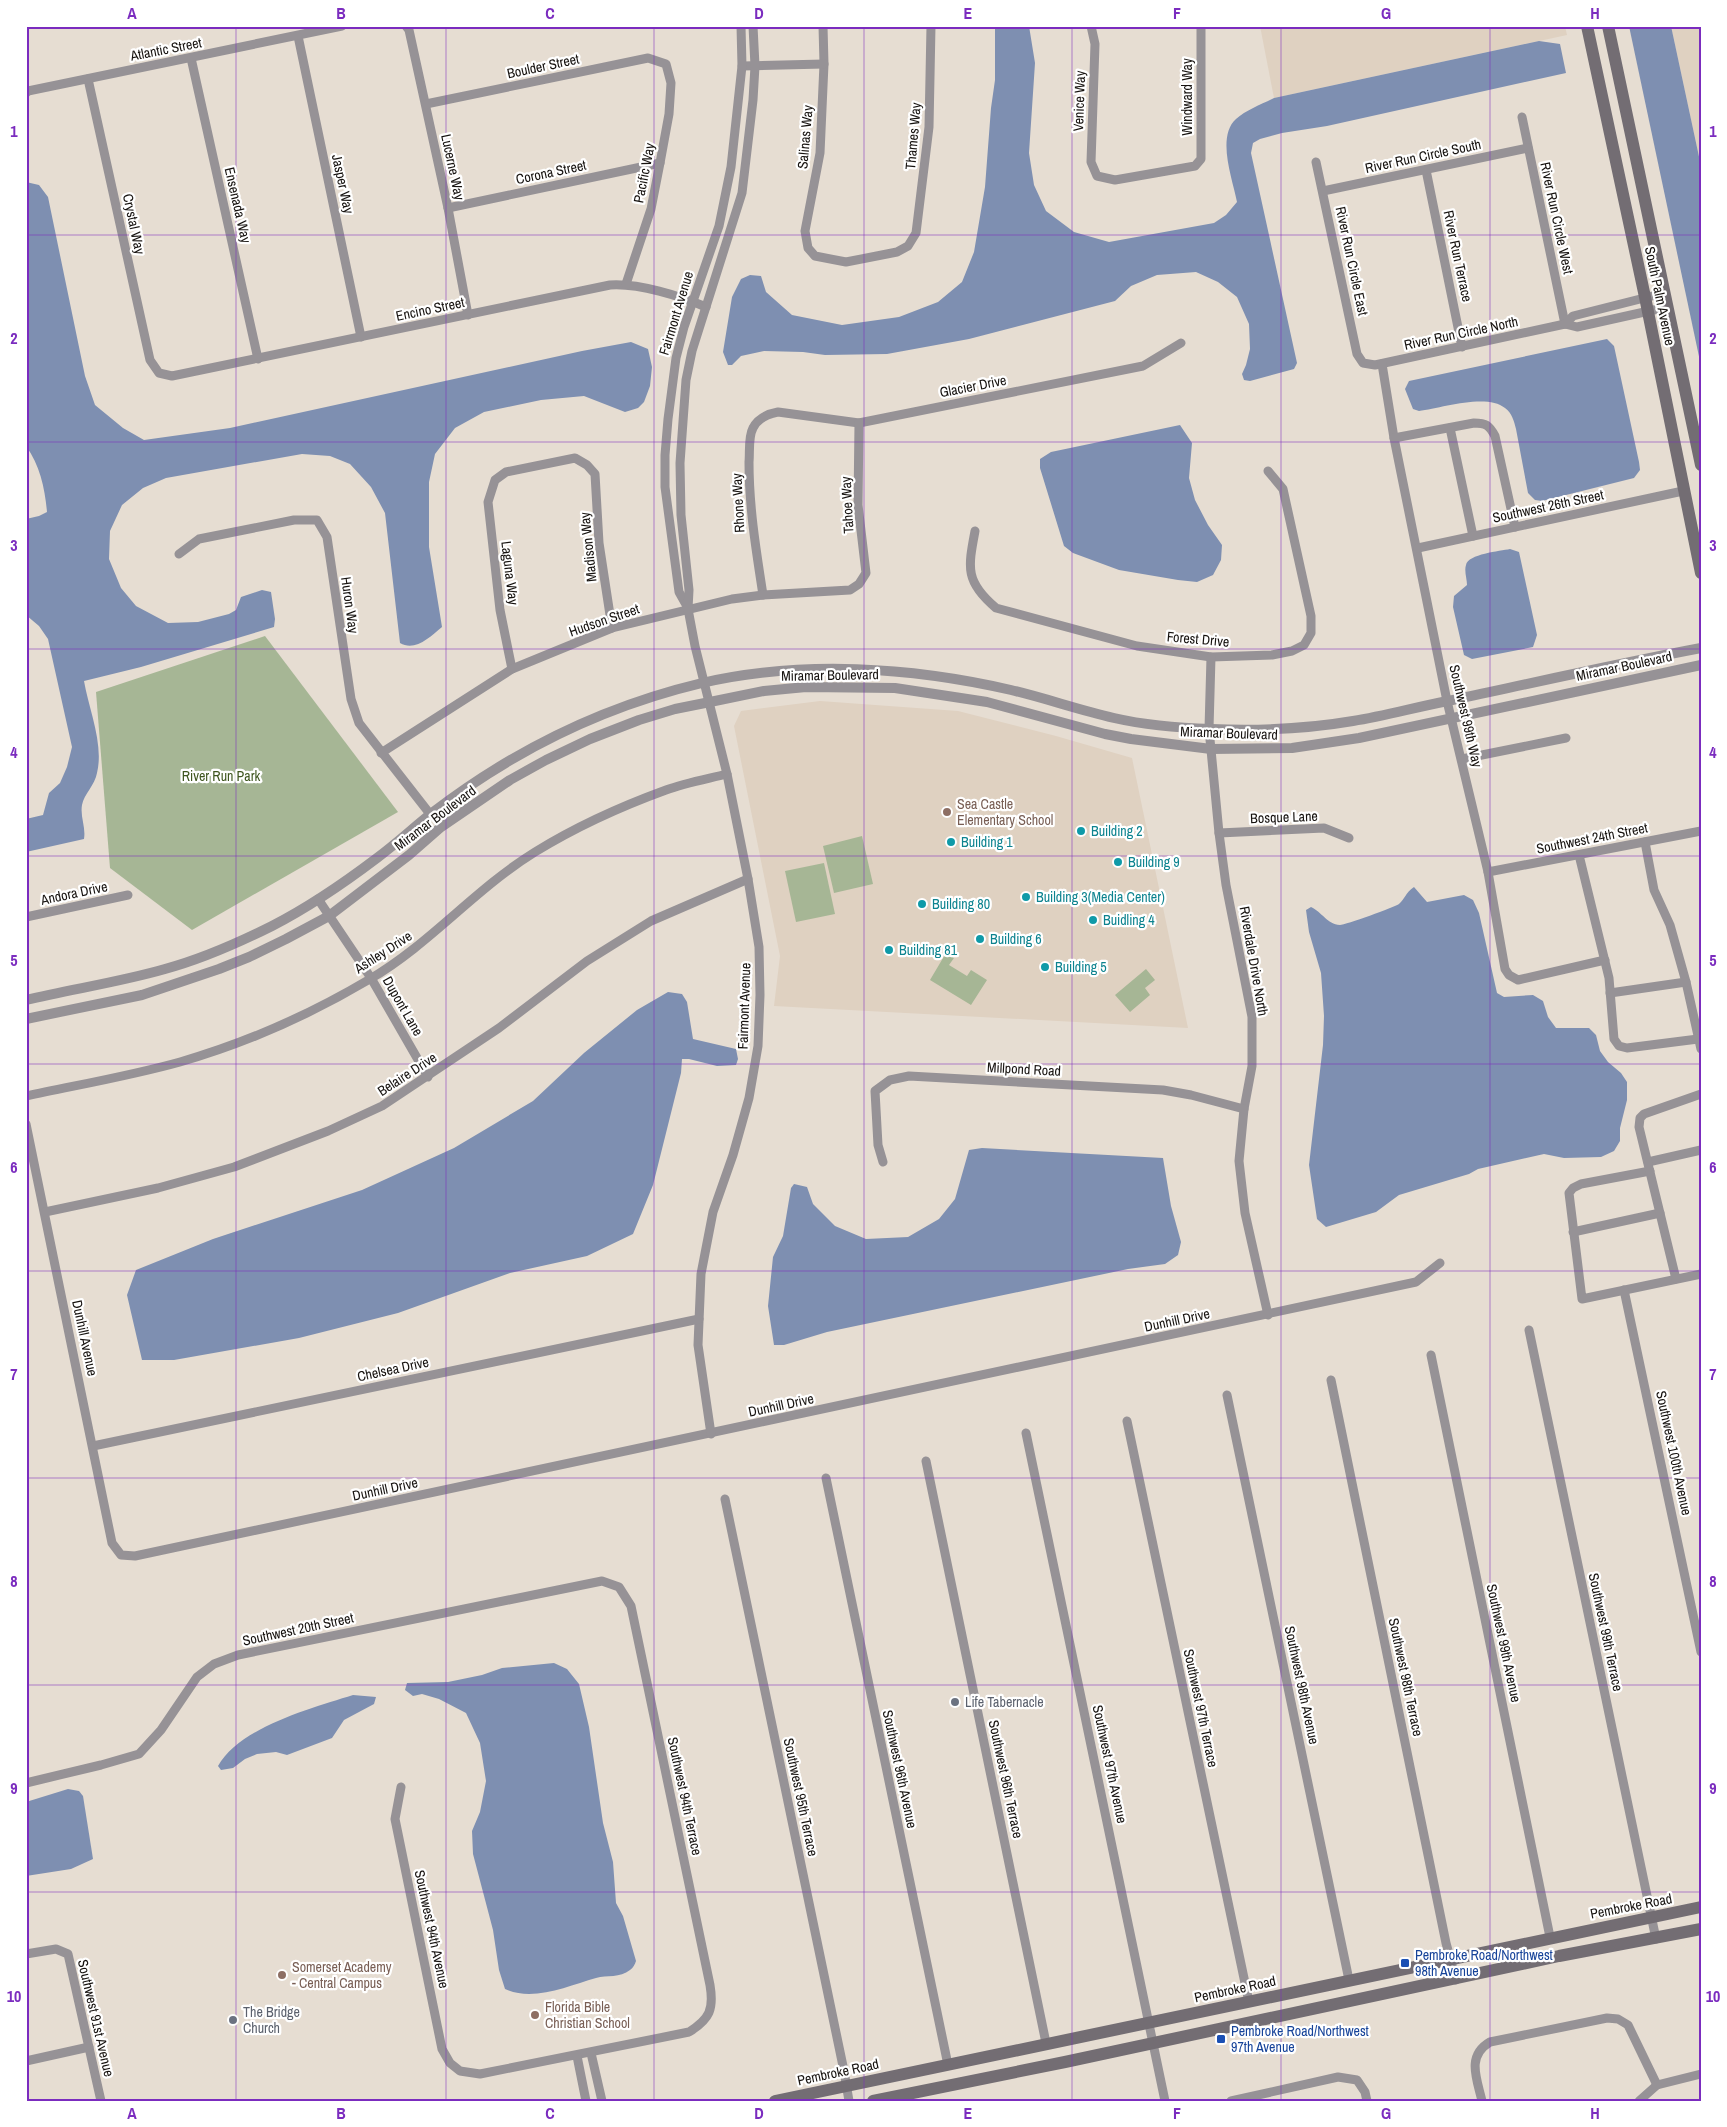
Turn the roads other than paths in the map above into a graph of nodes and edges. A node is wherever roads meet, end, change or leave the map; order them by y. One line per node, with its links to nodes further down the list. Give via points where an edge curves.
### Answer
1 (342, 26): 11 (street, Atlantic Street)
2 (406, 26): 19 (street, Lucerne Way)
3 (741, 26): 15 (street, Fairmont Avenue)
4 (753, 26): 16 (street, Fairmont Avenue)
5 (823, 26): 14 (street, Salinas Way)
6 (931, 26): 28 (street, Thames Way, via 929,127 916,233 908,246 898,252 846,262 816,256)
7 (1091, 26): 24 (street, Venice Way, via 1095,44 1091,162 1097,176 1115,180)
8 (1201, 26): 24 (street, Windward Way, via 1201,159)
9 (1587, 26): 31 (main road, South Palm Avenue)
10 (1608, 26): 30 (main road, South Palm Avenue)
11 (298, 36): 12 (street, Atlantic Street); 38 (street, Jasper Way)
12 (191, 58): 17 (street, Atlantic Street); 41 (street, Ensenada Way)
13 (666, 64): 19 (street, Boulder Street, via 648,58); 23 (street, Pacific Way, via 671,83)
14 (824, 64): 16 (street); 28 (street, Salinas Way, via 820,153 805,231)
15 (742, 66): 16 (street); 32 (street, Fairmont Avenue, via 730,175 719,226)
16 (756, 66): 33 (street, Fairmont Avenue, via 742,192)
17 (88, 79): 18 (street, Atlantic Street); 44 (street, Crystal Way, via 150,360)
18 (26, 93)
19 (426, 104): 27 (street, Lucerne Way)
20 (1522, 117): 21 (street, River Run Circle West)
21 (1528, 148): 25 (street, River Run Circle South); 37 (street, River Run Circle West)
22 (1316, 162): 26 (street, River Run Circle East)
23 (660, 163): 27 (street, Corona Street); 29 (street, Pacific Way, via 651,209)
24 (1194, 166)
25 (1426, 170): 26 (street, River Run Circle South); 40 (street, River Run Terrace)
26 (1323, 191): 42 (street, River Run Circle East, via 1357,354)
27 (448, 208): 36 (street, Lucerne Way)
28 (808, 248)
29 (626, 284): 32 (street, Encino Street); 36 (street, Encino Street)
30 (1664, 293): 31 (street, River Run Circle North); 34 (main road, South Palm Avenue)
31 (1645, 297): 35 (main road, South Palm Avenue); 37 (street, River Run Circle North, via 1573,316)
32 (693, 302): 33 (street, Encino Street); 61 (street, Fairmont Avenue, via 676,358 665,456 665,488 679,592)
33 (706, 307): 61 (street, Fairmont Avenue, via 686,380 680,463 680,515 690,590)
34 (1667, 307): 35 (street, River Run Circle North); 49 (main road, South Palm Avenue)
35 (1648, 312): 37 (street, River Run Circle North, via 1577,327); 52 (main road, South Palm Avenue)
36 (468, 315): 38 (street, Encino Street)
37 (1565, 324): 40 (street, River Run Circle North)
38 (361, 337): 41 (street, Encino Street)
39 (1181, 344): 46 (street, Glacier Drive, via 1143,366)
40 (1462, 347): 43 (street, River Run Circle North)
41 (258, 358): 44 (street, Encino Street, via 172,376)
42 (1363, 363): 43 (street, River Run Circle North)
43 (1382, 364): 48 (street, Southwest 99th Way)
44 (159, 373)
45 (765, 415): 46 (street, Glacier Drive, via 778,412); 60 (street, Rhone Way, via 753,428 749,488 753,538)
46 (859, 423): 59 (street, Tahoe Way, via 858,505 866,573)
47 (1450, 428): 48 (street); 53 (street, via 1474,423 1485,423 1490,427 1495,436); 55 (street)
48 (1394, 438): 56 (street, Southwest 99th Way)
49 (1701, 465)
50 (1268, 471): 64 (street, Forest Drive, via 1283,489 1311,616 1311,633 1304,645 1292,651 1272,655)
51 (494, 480): 62 (street, Madison Way, via 506,472 575,458 595,474 598,543); 66 (street, Laguna Way, via 488,502 492,546)
52 (1683, 491): 53 (street, Southwest 26th Street); 58 (main road, South Palm Avenue)
53 (1515, 527): 55 (street, Southwest 26th Street)
54 (975, 531): 64 (street, Forest Drive, via 969,561 972,579 981,596 996,608 1136,646)
55 (1473, 536): 56 (street, Southwest 26th Street)
56 (1418, 548): 68 (street, Southwest 99th Way)
57 (179, 554): 74 (street, Huron Way, via 199,539 294,520 317,520 326,537 351,698 359,723)
58 (1701, 573)
59 (859, 584): 60 (street, Hudson Street, via 850,590)
60 (763, 594): 61 (street, Hudson Street)
61 (688, 609): 62 (street, Hudson Street); 67 (street, Fairmont Avenue)
62 (612, 628): 66 (street, Hudson Street)
63 (1701, 648): 68 (street, Miramar Boulevard)
64 (1211, 656): 71 (street, Riverdale Drive North)
65 (1701, 664): 70 (street, Miramar Boulevard)
66 (512, 668): 74 (street, Hudson Street)
67 (705, 682): 69 (street, Fairmont Avenue); 71 (street, Miramar Boulevard, via 767,672 823,669 888,671 1008,690 1135,722); 77 (street, Miramar Boulevard, via 648,698 567,729 502,764)
68 (1447, 701): 70 (street, Southwest 99th Way); 71 (street, Miramar Boulevard, via 1334,724 1267,730)
69 (710, 702): 73 (street, Miramar Boulevard, via 764,691 806,687 895,688 987,702 1105,734); 76 (street, Fairmont Avenue); 87 (street, Miramar Boulevard, via 639,720 590,739 510,780 440,827)
70 (1451, 719): 73 (street, Miramar Boulevard, via 1309,746); 75 (street, Southwest 99th Way)
71 (1209, 729): 73 (street, Riverdale Drive North)
72 (1566, 738): 75 (street)
73 (1211, 749): 79 (street, Riverdale Drive North)
74 (381, 753): 77 (street, Huron Way)
75 (1462, 759): 83 (street, Southwest 99th Way)
76 (727, 774): 84 (street, Fairmont Avenue); 90 (street, Ashley Drive, via 667,789 534,852 473,898 419,946)
77 (430, 814): 86 (street, Miramar Boulevard, via 378,857)
78 (1701, 830): 81 (street, Southwest 24th Street)
79 (1219, 833): 80 (street, Bosque Lane, via 1324,828); 100 (street, Riverdale Drive North, via 1252,1017 1252,1066)
80 (1349, 838)
81 (1644, 842): 82 (street, Southwest 24th Street); 91 (street, via 1654,890 1670,925)
82 (1579, 855): 83 (street, Southwest 24th Street); 89 (street)
83 (1488, 872): 89 (street, Southwest 99th Way, via 1505,969 1509,976 1518,980)
84 (748, 879): 97 (street, Belaire Drive, via 651,921 587,961 500,1028); 113 (street, Fairmont Avenue, via 759,947 758,1046 749,1098 706,1242)
85 (128, 895): 88 (street, Andora Drive)
86 (318, 899): 87 (street, Dupont Lane); 93 (street, Miramar Boulevard, via 275,925 168,968)
87 (329, 916): 90 (street, Dupont Lane); 94 (street, Miramar Boulevard, via 219,969 142,995)
88 (26, 917)
89 (1605, 960): 92 (street)
90 (371, 978): 97 (street, Dupont Lane); 99 (street, Ashley Drive, via 312,1011 242,1041 180,1062)
91 (1686, 982): 92 (street); 95 (street)
92 (1610, 993): 95 (street, via 1614,1039 1619,1046 1627,1048)
93 (26, 1000)
94 (26, 1019)
95 (1698, 1039): 96 (street)
96 (1701, 1049)
97 (428, 1077): 105 (street, Belaire Drive, via 382,1106 328,1131 234,1167 158,1188)
98 (1701, 1094): 104 (street, via 1640,1118 1639,1127)
99 (26, 1096)
100 (1244, 1109): 103 (street, Millpond Road, via 1163,1090 910,1076 890,1080 876,1091 878,1145); 112 (street, Riverdale Drive North, via 1239,1161 1244,1213)
101 (26, 1124): 105 (street, Dunhill Avenue)
102 (1696, 1151): 104 (street)
103 (883, 1162)
104 (1649, 1166): 106 (street); 107 (street, via 1573,1188 1569,1193)
105 (45, 1212): 121 (street, Dunhill Avenue)
106 (1660, 1213): 107 (street); 110 (street)
107 (1573, 1232): 111 (street, via 1582,1299)
108 (1440, 1263): 112 (street, Dunhill Drive, via 1416,1282)
109 (1701, 1274): 110 (street)
110 (1676, 1279): 111 (street)
111 (1624, 1290): 127 (street, Southwest 100th Avenue)
112 (1268, 1315): 120 (street, Dunhill Drive)
113 (699, 1318): 120 (street, Fairmont Avenue, via 698,1345); 121 (street, Chelsea Drive)
114 (1529, 1330): 131 (street, Southwest 99th Terrace)
115 (1431, 1355): 133 (street, Southwest 99th Avenue)
116 (1331, 1380): 136 (street, Southwest 98th Terrace)
117 (1227, 1395): 137 (street, Southwest 98th Avenue)
118 (1127, 1421): 139 (street, Southwest 97th Terrace)
119 (1026, 1433): 140 (street, Southwest 97th Avenue)
120 (711, 1434): 125 (street, Dunhill Drive, via 135,1556)
121 (93, 1446): 125 (street, Dunhill Avenue, via 112,1543)
122 (926, 1461): 141 (street, Southwest 96th Terrace)
123 (826, 1478): 147 (street, Southwest 96th Avenue)
124 (725, 1498): 149 (street, Southwest 95th Terrace)
125 (122, 1555)
126 (619, 1587): 128 (street, Southwest 20th Street, via 602,1581 238,1655 214,1664 197,1677 161,1730 139,1754); 144 (street, Southwest 94th Terrace, via 631,1606 712,2001 702,2024 690,2032)
127 (1701, 1652)
128 (26, 1783)
129 (401, 1787): 145 (street, Southwest 94th Avenue, via 395,1819 442,2048 450,2063 460,2071 480,2074)
130 (1701, 1907): 131 (main road, Pembroke Road)
131 (1652, 1918): 133 (main road, Pembroke Road); 134 (street, Southwest 99th Terrace)
132 (1701, 1929): 134 (main road)
133 (1550, 1937): 136 (main road, Pembroke Road)
134 (1656, 1939): 138 (main road, via 1559,1956)
135 (26, 1954): 143 (street, Southwest 91st Avenue, via 56,1949 68,1954)
136 (1451, 1959): 137 (main road, Pembroke Road); 138 (street, Southwest 98th Terrace)
137 (1349, 1980): 139 (main road, Pembroke Road)
138 (1456, 1980): 142 (main road)
139 (1249, 2002): 140 (main road, Pembroke Road)
140 (1150, 2023): 141 (main road, Pembroke Road); 142 (street, Southwest 97th Avenue)
141 (1046, 2043): 147 (main road, Pembroke Road)
142 (1154, 2043): 156 (main road); 157 (street, Southwest 97th Avenue)
143 (89, 2046): 146 (street); 151 (street, Southwest 91st Avenue)
144 (591, 2053): 145 (street); 153 (street)
145 (577, 2056): 152 (street)
146 (26, 2061)
147 (948, 2065): 149 (main road, Pembroke Road)
148 (1701, 2074): 150 (street)
149 (846, 2085): 154 (main road, Pembroke Road); 155 (street, Southwest 95th Terrace)
150 (1658, 2085): 160 (street, via 1628,2025 1618,2019 1607,2018 1483,2046 1474,2064); 161 (street)
151 (101, 2101)
152 (586, 2101)
153 (602, 2101)
154 (775, 2101)
155 (848, 2101)
156 (873, 2101)
157 (1165, 2101)
158 (1231, 2101): 159 (street, via 1338,2077 1357,2080)
159 (1367, 2101)
160 (1482, 2101)
161 (1639, 2101)

